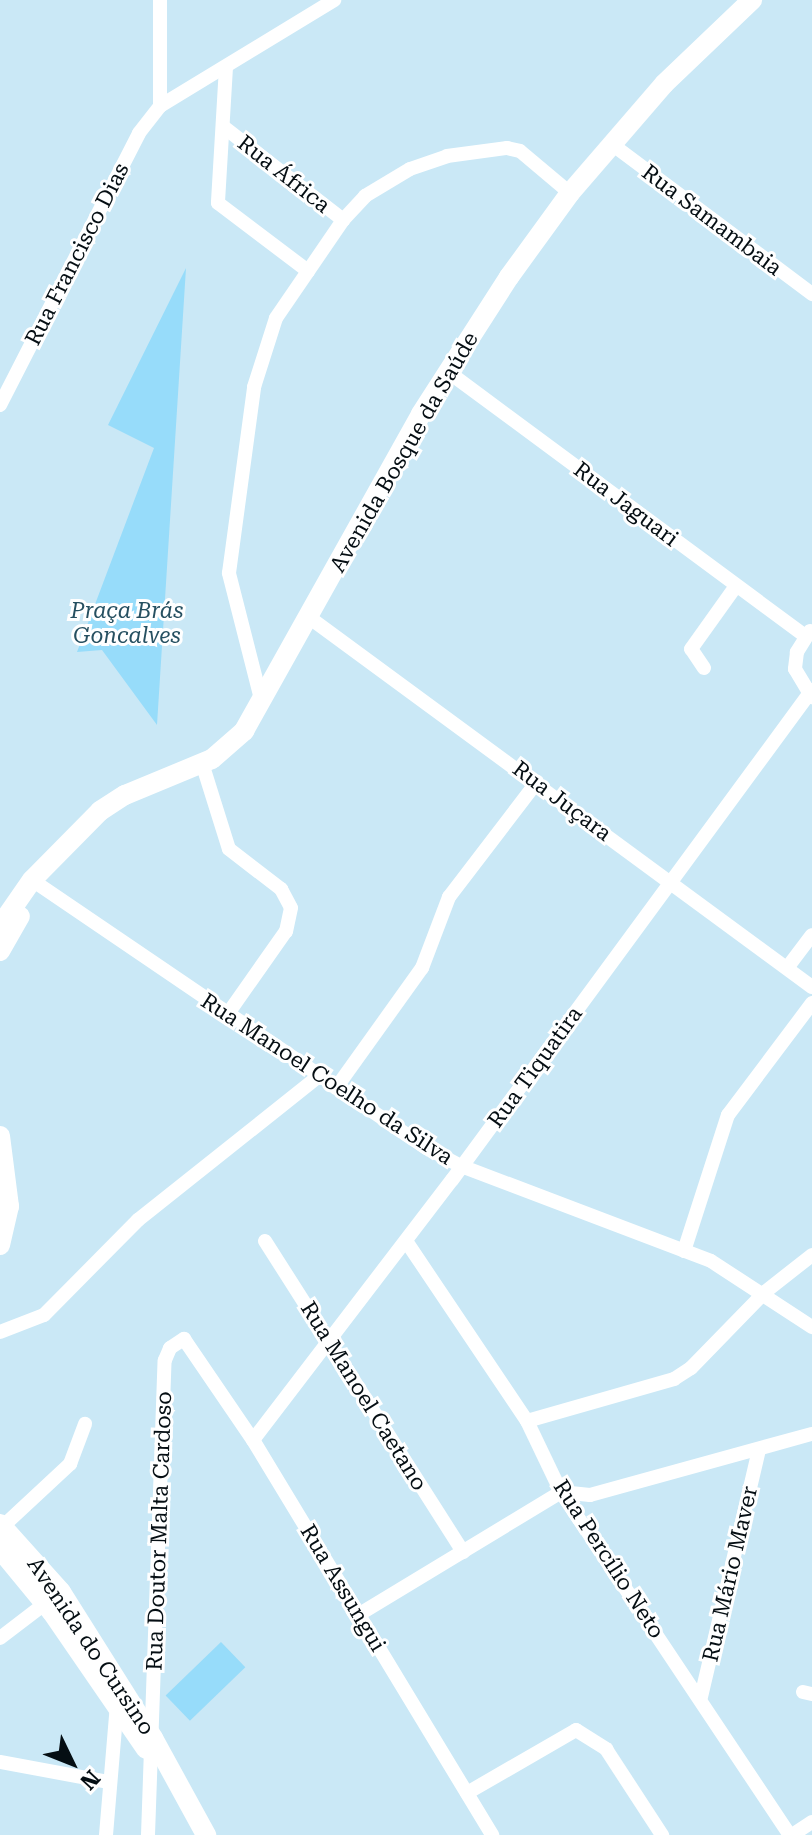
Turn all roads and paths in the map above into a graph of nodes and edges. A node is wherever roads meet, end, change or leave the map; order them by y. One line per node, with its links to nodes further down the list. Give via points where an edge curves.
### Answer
1 (160, 0): 5 (street)
2 (334, 0): 4 (street)
3 (755, 1): 7 (street, Avenida Bosque da Saúde, via 664,84)
4 (226, 67): 5 (street); 6 (street)
5 (160, 106): 13 (street, Rua Francisco Dias, via 139,133)
6 (225, 128): 9 (street, Rua África); 10 (street, via 215,185 218,203)
7 (613, 145): 8 (street, Avenida Bosque da Saúde); 11 (street, Rua Samambaia)
8 (570, 193): 9 (street, via 520,151 500,147 447,156 391,177); 12 (street, Avenida Bosque da Saúde, via 509,277)
9 (343, 220): 10 (street)
10 (308, 271): 20 (street, via 276,318 262,352 229,573)
11 (812, 294)
12 (450, 373): 15 (street, Rua Jaguari); 16 (street, Avenida Bosque da Saúde)
13 (3, 392): 14 (street, Rua Francisco Dias)
14 (0, 405)
15 (736, 586): 17 (street, Rua Jaguari); 18 (street, via 691,649)
16 (310, 618): 20 (street, Avenida Bosque da Saúde); 22 (street, Rua Juçara)
17 (808, 633): 19 (street, via 795,669)
18 (704, 668)
19 (811, 694): 24 (street, Rua Tiquatira)
20 (261, 699): 21 (street, Avenida Bosque da Saúde, via 244,731)
21 (202, 763): 23 (street, Avenida Bosque da Saúde, via 100,811); 31 (street, via 229,849 281,889 291,908 286,931)
22 (537, 782): 24 (street, Rua Juçara); 33 (street, via 449,897 422,968)
23 (37, 880): 25 (street, Avenida Bosque da Saúde); 27 (street, Avenida Bosque da Saúde); 31 (street, Rua Manoel Coelho da Silva)
24 (670, 882): 28 (street, Rua Juçara); 35 (street, Rua Tiquatira)
25 (0, 926)
26 (812, 935): 28 (street)
27 (0, 951)
28 (787, 968): 29 (street, Rua Juçara)
29 (812, 987)
30 (812, 1003): 39 (street, via 728,1115)
31 (227, 1015): 32 (street, Rua Manoel Coelho da Silva)
32 (318, 1077): 33 (street, Rua Manoel Coelho da Silva); 43 (street, via 138,1220 44,1315)
33 (336, 1088): 35 (street, Rua Manoel Coelho da Silva)
34 (0, 1136): 38 (street, via 9,1206)
35 (461, 1166): 37 (street, Rua Tiquatira); 39 (street, Rua Manoel Coelho da Silva)
36 (265, 1241): 44 (street, Rua Manoel Caetano)
37 (406, 1241): 44 (street, Rua Tiquatira); 46 (street, Rua Percílio Neto)
38 (0, 1245)
39 (684, 1251): 41 (street, Rua Manoel Coelho da Silva)
40 (812, 1255): 41 (street)
41 (765, 1292): 42 (street, Rua Manoel Coelho da Silva); 46 (street, via 674,1379)
42 (812, 1327)
43 (0, 1332)
44 (330, 1341): 49 (street, Rua Tiquatira); 54 (street, Rua Manoel Caetano)
45 (191, 1343): 49 (street, Rua Assungui); 61 (street, Rua Doutor Malta Cardoso, via 177,1342 165,1360)
46 (527, 1421): 51 (street, Rua Percílio Neto)
47 (85, 1424): 52 (street, via 64,1471)
48 (812, 1434): 50 (street)
49 (253, 1440): 56 (street, Rua Assungui)
50 (759, 1450): 51 (street, via 590,1495); 59 (street, Rua Mário Maver)
51 (561, 1492): 54 (street); 59 (street, Rua Percílio Neto)
52 (1, 1527): 55 (street, Avenida do Cursino)
53 (0, 1549): 55 (street, Avenida do Cursino)
54 (463, 1552): 56 (street)
55 (53, 1597): 57 (street); 58 (street, Avenida do Cursino); 60 (street, Avenida do Cursino)
56 (358, 1615): 64 (street, Rua Assungui)
57 (0, 1638)
58 (121, 1688): 60 (street, Rua Doutor Malta Cardoso); 61 (street, Avenida do Cursino)
59 (701, 1697): 71 (street, Rua Percílio Neto)
60 (116, 1710): 61 (street, Avenida do Cursino); 63 (street, Rua Doutor Malta Cardoso)
61 (152, 1747): 67 (street, Rua Doutor Malta Cardoso); 68 (street, Avenida do Cursino)
62 (0, 1762): 63 (street)
63 (109, 1782): 66 (street, Rua Doutor Malta Cardoso)
64 (467, 1793): 69 (street, Rua Assungui); 70 (street, via 576,1730 606,1749)
65 (812, 1822): 71 (street)
66 (106, 1835)
67 (148, 1835)
68 (206, 1835)
69 (492, 1835)
70 (662, 1835)
71 (791, 1835)

